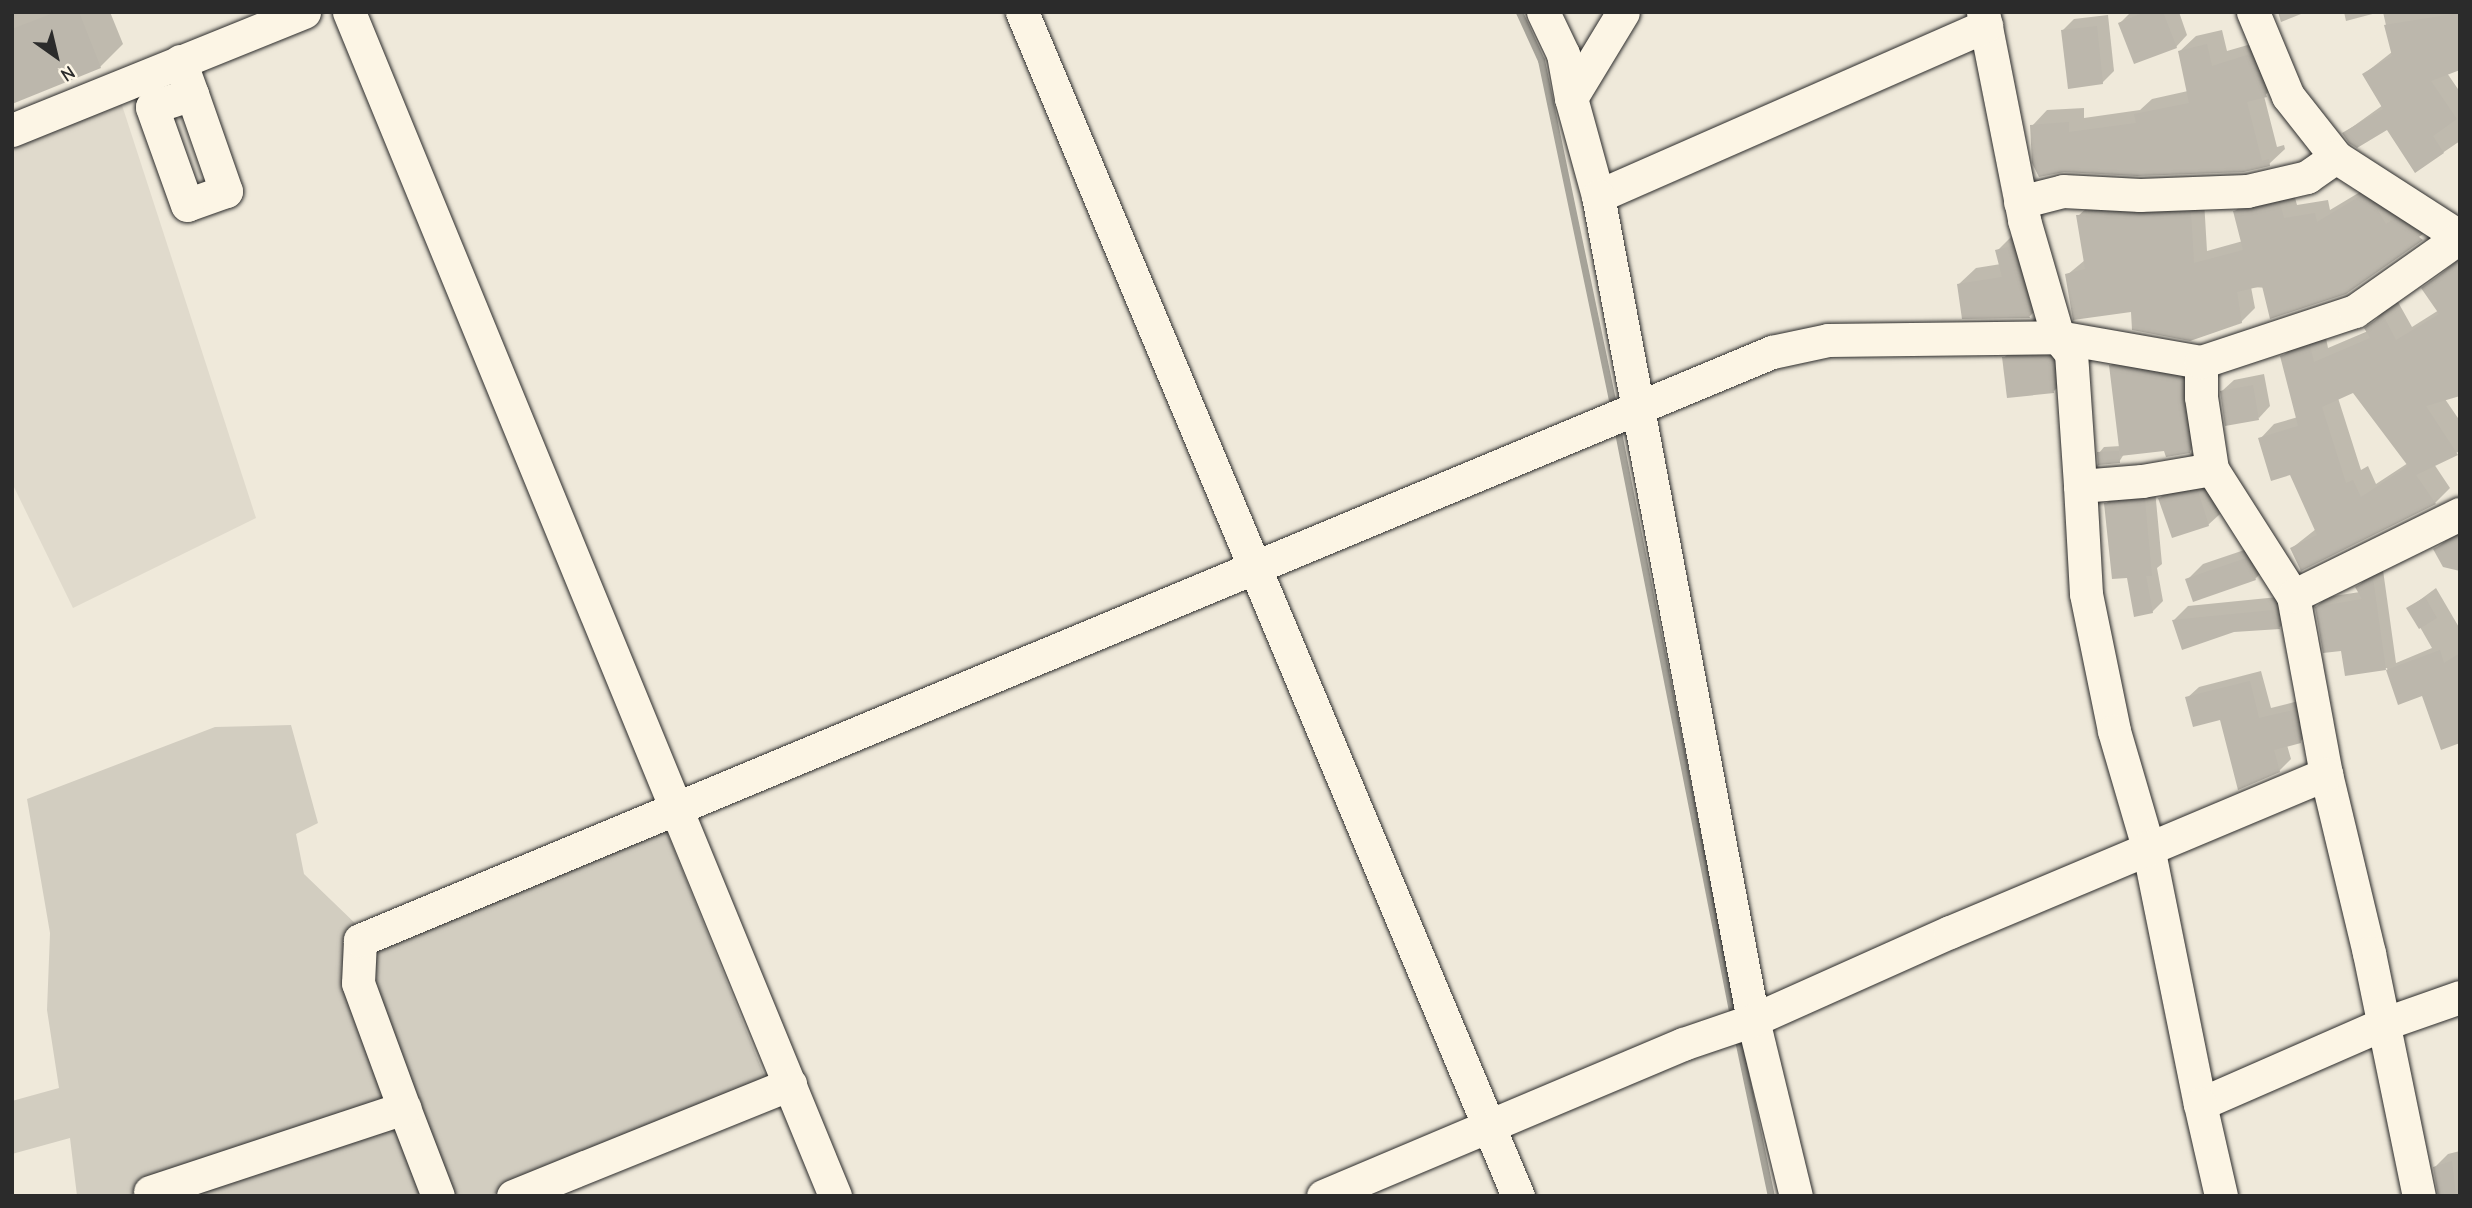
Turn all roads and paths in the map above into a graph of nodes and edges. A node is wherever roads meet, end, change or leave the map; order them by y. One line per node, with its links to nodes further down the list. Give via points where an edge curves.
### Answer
1 (304, 12): 8 (street)
2 (349, 12): 25 (street)
3 (1022, 12): 22 (street)
4 (1544, 12): 10 (street, via 1563,54)
5 (1623, 12): 10 (street)
6 (2253, 12): 12 (street, via 2288,96)
7 (1985, 19): 13 (street); 14 (street)
8 (180, 61): 9 (street); 11 (street)
9 (192, 94)
10 (1571, 98): 13 (street)
11 (12, 130)
12 (2336, 157): 14 (street, via 2307,177 2247,191 2140,195 2063,191); 15 (street)
13 (1598, 196): 18 (street)
14 (2020, 202): 16 (street)
15 (2460, 237): 17 (street, via 2355,311)
16 (2058, 337): 17 (street); 18 (street, via 1828,340 1772,352); 20 (street, via 2070,353)
17 (2201, 362): 19 (street, via 2201,397)
18 (1635, 410): 22 (street); 28 (street)
19 (2212, 469): 20 (street); 23 (street)
20 (2080, 485): 26 (street, via 2086,594 2114,731)
21 (2460, 514): 23 (street)
22 (1257, 566): 25 (street); 33 (street, via 1429,990)
23 (2294, 596): 24 (street)
24 (2326, 774): 26 (street); 29 (street)
25 (679, 810): 30 (street); 32 (street, via 360,940 358,983)
26 (2148, 848): 28 (street); 31 (street)
27 (2460, 997): 29 (street)
28 (1753, 1020): 33 (street, via 1683,1044); 40 (street)
29 (2383, 1024): 31 (street); 42 (street)
30 (790, 1084): 36 (street); 37 (street)
31 (2200, 1104): 41 (street)
32 (404, 1108): 34 (street); 35 (street)
33 (1490, 1127): 38 (street); 39 (street)
34 (150, 1192)
35 (438, 1196)
36 (513, 1196)
37 (835, 1196)
38 (1323, 1196)
39 (1518, 1196)
40 (1796, 1196)
41 (2221, 1196)
42 (2419, 1196)

